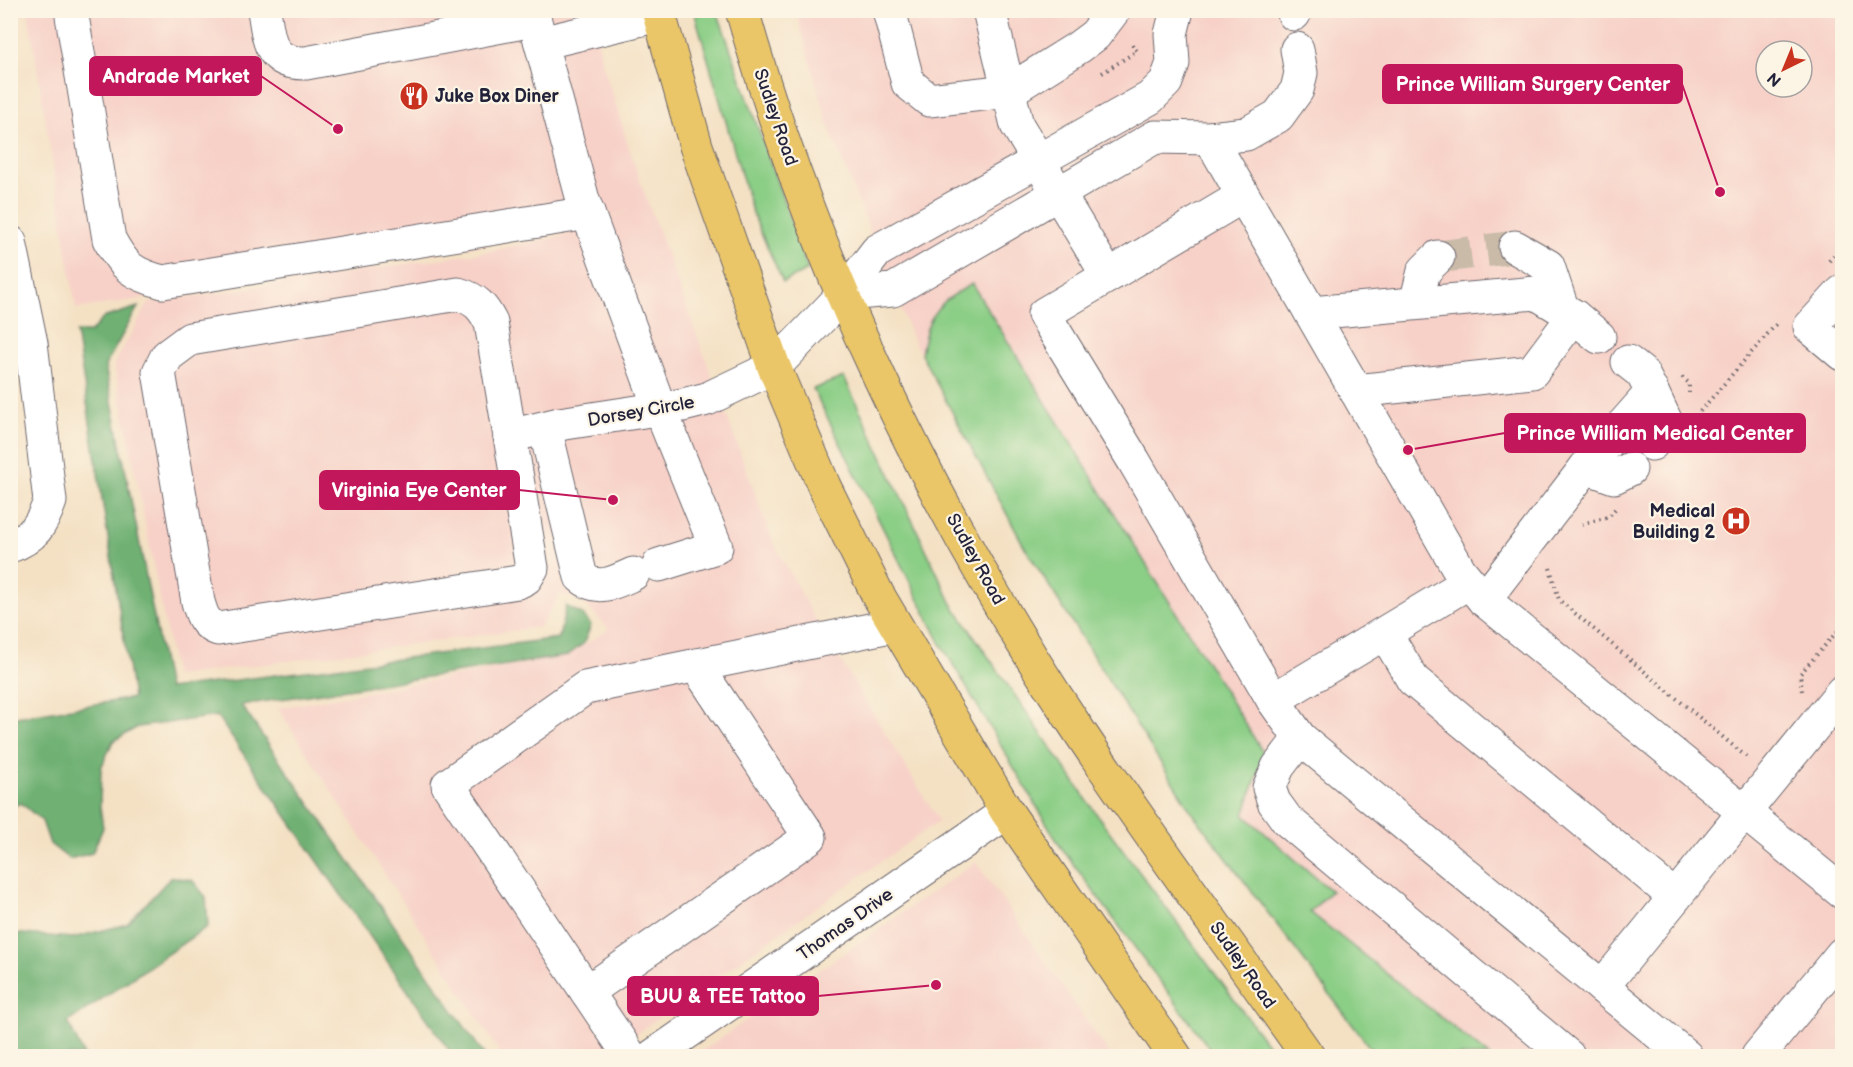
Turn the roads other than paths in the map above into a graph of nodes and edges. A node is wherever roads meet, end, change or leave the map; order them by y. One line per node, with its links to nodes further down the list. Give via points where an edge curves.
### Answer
1 (71, 10): 16 (street, via 109,239 122,264 141,276 163,282)
2 (264, 10): 9 (street, via 269,44 277,56 290,63)
3 (742, 10): 22 (main road, Sudley Road, via 758,69 804,199)
4 (890, 10): 11 (street, via 908,83 916,92 929,100)
5 (989, 10): 11 (street)
6 (1114, 10): 11 (street, via 1095,35)
7 (1178, 10): 13 (street, Dorsey Circle, via 1171,34 1173,63 1166,82 1150,98)
8 (658, 13): 9 (street); 29 (main road, via 696,146)
9 (536, 24): 16 (street)
10 (1297, 49): 12 (street, via 1301,73 1297,90 1278,116 1246,134)
11 (1009, 91): 13 (street, via 1017,125)
12 (1210, 138): 14 (street, via 1155,137); 15 (street)
13 (1040, 161): 14 (street); 22 (street, Dorsey Circle, via 877,251)
14 (1059, 192): 20 (street); 22 (street, via 893,290)
15 (1243, 196): 20 (street); 25 (street)
16 (588, 213): 32 (street)
17 (10, 242): 38 (street, via 31,343 50,501 42,523 29,537)
18 (1515, 247): 24 (street, via 1548,266)
19 (1438, 257): 23 (street, via 1424,271)
20 (1108, 276): 44 (street, via 1044,314)
21 (1842, 292): 27 (street, via 1810,327)
22 (844, 294): 29 (street, Dorsey Circle); 56 (main road, Sudley Road, via 936,489 1016,631 1073,722)
23 (1416, 303): 24 (street, via 1536,293); 25 (street)
24 (1568, 312): 26 (street); 30 (street, via 1532,372)
25 (1311, 313): 30 (street)
26 (1599, 337)
27 (1842, 354)
28 (1628, 362): 31 (street, via 1642,374)
29 (774, 367): 32 (street, Dorsey Circle, via 707,399); 40 (main road, via 824,486)
30 (1356, 391): 39 (street, via 1460,571)
31 (1652, 393): 35 (street, via 1667,424); 36 (street)
32 (660, 409): 33 (street, Dorsey Circle); 33 (street, via 716,548 600,586 588,584 581,577)
33 (544, 428): 34 (street, Dorsey Circle)
34 (510, 436): 34 (street, via 532,568 526,578 218,629 204,620 159,372 167,356 180,344 190,339 458,294 471,297 484,308 490,323)
35 (1652, 444)
36 (1586, 467): 37 (street, via 1614,477); 39 (street)
37 (1630, 470)
38 (10, 546)
39 (1477, 591): 41 (street); 47 (street)
40 (895, 625): 42 (street); 46 (main road)
41 (1385, 633): 44 (street); 49 (street, via 1413,680)
42 (696, 665): 52 (street, via 810,837); 52 (street, via 585,688 448,785)
43 (1842, 692): 47 (street)
44 (1273, 700): 45 (street)
45 (1300, 738): 51 (street); 57 (street, via 1278,767 1269,788 1287,820)
46 (1007, 812): 54 (street, Thomas Drive); 55 (main road)
47 (1745, 812): 48 (street); 49 (street)
48 (1842, 892)
49 (1675, 897): 51 (street)
50 (1842, 954): 59 (street)
51 (1602, 987): 58 (street)
52 (587, 992): 53 (street)
53 (630, 1056)
54 (653, 1056)
55 (1174, 1056)
56 (1308, 1056)
57 (1568, 1056)
58 (1686, 1056)
59 (1758, 1056)

